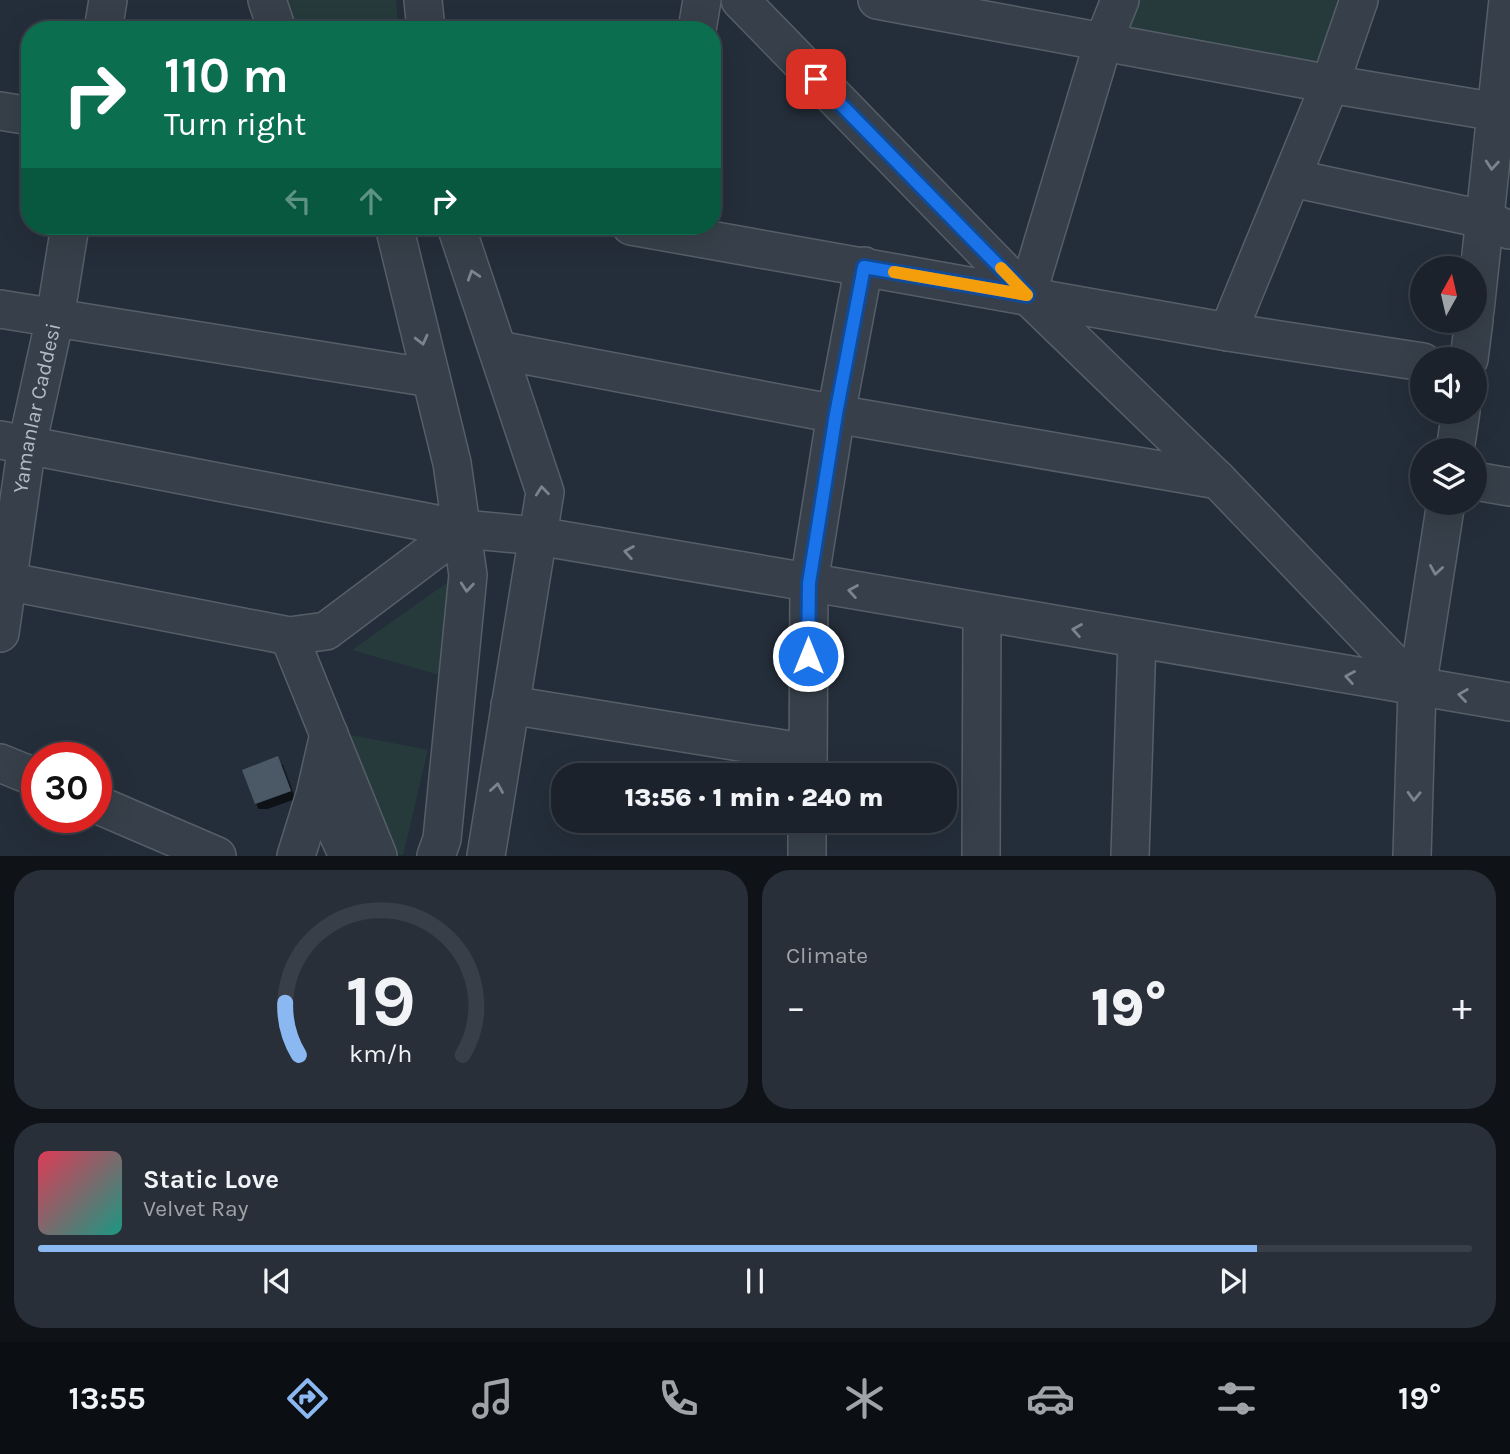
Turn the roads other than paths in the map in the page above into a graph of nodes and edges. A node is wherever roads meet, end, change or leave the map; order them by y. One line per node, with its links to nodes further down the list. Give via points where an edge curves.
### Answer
1 (108, 0): 11 (street)
2 (267, 0): 12 (street)
3 (423, 0): 13 (street)
4 (702, 0): 14 (street)
5 (740, 0): 28 (street)
6 (877, 0): 10 (street)
7 (1120, 0): 15 (street)
8 (1359, 0): 16 (street)
9 (1508, 0): 18 (street)
10 (985, 10): 15 (street)
11 (104, 21)
12 (274, 21)
13 (424, 21)
14 (698, 21)
15 (1103, 43): 16 (street); 28 (street)
16 (1331, 84): 18 (street); 20 (street)
17 (0, 111): 19 (street)
18 (1497, 112): 21 (street, one-way to 21)
19 (21, 114)
20 (1292, 178): 21 (street); 31 (street)
21 (1498, 225): 26 (street)
22 (69, 235): 30 (street, Yamanlar Caddesi)
23 (396, 235): 34 (street, one-way to 34)
24 (459, 235): 32 (street, one-way to 24)
25 (701, 235): 27 (street)
26 (1488, 262)
27 (864, 267): 28 (street); 35 (street)
28 (1027, 295): 31 (street); 37 (street)
29 (0, 309): 30 (street)
30 (55, 318): 34 (street); 36 (street, Yamanlar Caddesi)
31 (1228, 332): 33 (street)
32 (498, 350): 35 (street); 42 (street, one-way to 32, via 545,492)
33 (1410, 360)
34 (431, 378): 41 (street, via 452,463)
35 (836, 414): 37 (street); 44 (street)
36 (14, 443): 41 (street); 43 (street, Yamanlar Caddesi)
37 (1218, 480): 49 (street)
38 (1487, 483): 39 (street)
39 (1510, 487)
40 (1445, 515): 49 (street, one-way to 49)
41 (461, 529): 42 (street); 47 (street, via 326,631); 64 (street, one-way to 64, via 468,575 442,839)
42 (538, 536): 44 (street, one-way to 42); 51 (street)
43 (5, 581): 46 (street, Yamanlar Caddesi); 47 (street)
44 (809, 583): 45 (street, one-way to 44); 55 (street)
45 (982, 614): 48 (street, one-way to 45); 67 (street)
46 (0, 633)
47 (289, 636): 52 (street)
48 (1137, 640): 49 (street, one-way to 48); 68 (street)
49 (1417, 688): 50 (street, one-way to 49); 69 (street, one-way to 69)
50 (1510, 702)
51 (510, 705): 54 (street); 65 (street, one-way to 51)
52 (329, 734): 57 (street); 63 (street)
53 (0, 762): 56 (street)
54 (803, 763)
55 (808, 763)
56 (21, 771)
57 (317, 788): 61 (street); 62 (street)
58 (112, 811): 60 (street)
59 (807, 833): 66 (street)
60 (217, 856)
61 (296, 856)
62 (348, 856)
63 (378, 856)
64 (436, 856)
65 (486, 856)
66 (807, 856)
67 (981, 856)
68 (1130, 856)
69 (1412, 856)

